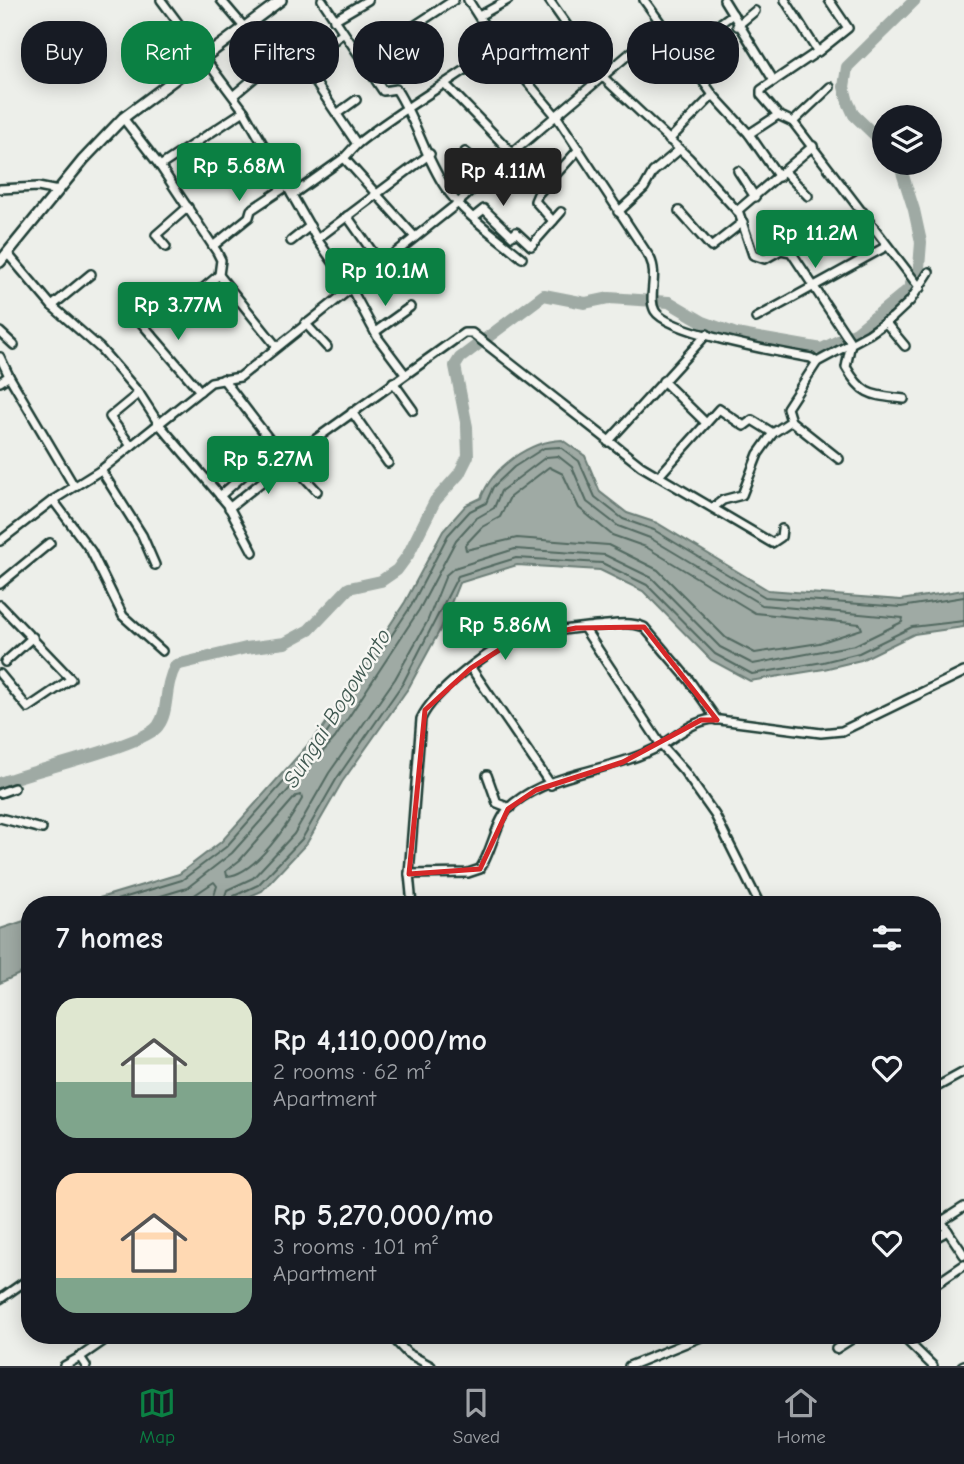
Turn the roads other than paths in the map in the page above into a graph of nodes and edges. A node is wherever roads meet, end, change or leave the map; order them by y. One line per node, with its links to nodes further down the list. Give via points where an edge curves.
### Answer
1 (160, 0): 19 (street)
2 (220, 0): 20 (street)
3 (281, 0): 21 (main road)
4 (322, 0): 18 (street)
5 (368, 0): 18 (street)
6 (454, 0): 22 (street)
7 (468, 0): 17 (street)
8 (508, 0): 17 (street)
9 (549, 0): 24 (street)
10 (657, 0): 14 (street)
11 (724, 0): 16 (street)
12 (785, 0): 32 (street)
13 (829, 0): 32 (street, via 848,28)
14 (646, 3): 25 (street)
15 (755, 11): 28 (street)
16 (733, 13): 26 (street); 27 (street)
17 (479, 16): 23 (street)
18 (334, 20): 30 (street)
19 (177, 21)
20 (239, 21)
21 (252, 21)
22 (422, 21)
23 (482, 21)
24 (564, 21)
25 (658, 21)
26 (722, 21)
27 (735, 21)
28 (739, 24)
29 (739, 29): 37 (street)
30 (342, 33): 31 (street); 52 (street, via 305,67)
31 (353, 48)
32 (817, 52): 37 (street)
33 (627, 58): 35 (street)
34 (215, 69): 48 (street)
35 (613, 70)
36 (458, 76): 45 (street)
37 (774, 81): 53 (street, via 760,93)
38 (167, 84): 55 (main road)
39 (248, 84): 48 (street)
40 (378, 84): 50 (street, via 383,91 396,89)
41 (529, 84): 54 (street)
42 (597, 84): 54 (street)
43 (610, 84): 58 (street)
44 (705, 84): 47 (street)
45 (446, 85): 50 (street); 64 (street)
46 (830, 88): 56 (street)
47 (713, 94): 57 (street); 58 (street)
48 (234, 96): 51 (street)
49 (356, 100): 52 (street)
50 (408, 108): 59 (street); 65 (street)
51 (244, 111): 67 (street); 71 (street)
52 (338, 113): 59 (street)
53 (778, 115): 56 (street); 57 (street)
54 (557, 117): 61 (street); 64 (street)
55 (123, 118): 67 (street); 73 (main road)
56 (793, 122): 60 (street)
57 (749, 134): 70 (street)
58 (669, 141): 62 (street)
59 (357, 144): 66 (street)
60 (813, 146): 70 (street); 84 (street)
61 (579, 149): 83 (street); 87 (street, via 535,201)
62 (679, 150): 81 (street); 83 (street)
63 (465, 152): 69 (street)
64 (512, 153): 69 (street)
65 (430, 154): 74 (street); 78 (street)
66 (344, 158): 74 (street); 75 (street)
67 (160, 166): 79 (street)
68 (738, 171): 77 (street)
69 (491, 173): 78 (street)
70 (782, 175): 76 (street); 77 (street)
71 (286, 186): 75 (street); 93 (street, via 251,210 249,217)
72 (0, 189): 73 (street)
73 (58, 191): 97 (main road)
74 (377, 194): 85 (street); 90 (street)
75 (292, 195): 89 (street)
76 (808, 196)
77 (755, 197): 81 (street)
78 (458, 203): 86 (street); 90 (street)
79 (188, 207): 93 (street); 95 (street, via 156,235)
80 (680, 211): 88 (street, via 711,247)
81 (737, 211): 88 (street)
82 (561, 212): 87 (street)
83 (618, 212): 116 (street, via 654,267 653,307 659,315)
84 (863, 212): 94 (street); 96 (street)
85 (347, 216): 91 (street); 100 (street)
86 (474, 217): 87 (street, via 484,209 512,236 516,232 531,246); 98 (street)
87 (553, 221)
88 (743, 222): 96 (street, via 759,259 781,250)
89 (310, 226): 91 (street); 92 (street)
90 (415, 237): 100 (street)
91 (317, 239): 105 (street)
92 (291, 241)
93 (213, 246): 103 (street, via 221,260)
94 (887, 246): 104 (street); 106 (street)
95 (166, 247)
96 (791, 252): 104 (street)
97 (7, 253): 99 (main road); 107 (street)
98 (522, 258)
99 (0, 262)
100 (382, 264): 105 (street)
101 (929, 272): 106 (street)
102 (91, 274): 107 (street)
103 (219, 275): 109 (street); 120 (street)
104 (816, 286): 111 (street); 117 (street)
105 (351, 288): 113 (street); 115 (street)
106 (920, 288): 112 (street)
107 (52, 306): 131 (street, via 100,348)
108 (410, 307): 115 (street)
109 (177, 310)
110 (132, 313): 130 (street)
111 (755, 318)
112 (885, 322): 117 (street); 119 (street)
113 (305, 323): 120 (street); 121 (street)
114 (0, 332): 118 (street)
115 (375, 332): 124 (street)
116 (707, 334): 123 (street); 127 (street)
117 (851, 342): 123 (street); 132 (street, via 846,367 859,386 869,395)
118 (14, 345)
119 (905, 345)
120 (277, 347): 126 (street, via 240,377)
121 (327, 347)
122 (0, 357): 125 (street)
123 (817, 362): 135 (street, via 787,408)
124 (405, 374): 129 (street); 139 (street, via 464,333 481,337)
125 (9, 376): 128 (street); 148 (street)
126 (223, 379): 130 (street); 143 (street)
127 (663, 381): 137 (street); 139 (street)
128 (0, 382)
129 (393, 382): 133 (street); 134 (street)
130 (200, 391): 136 (street)
131 (139, 393): 136 (street); 140 (street, via 110,416)
132 (904, 399)
133 (413, 410)
134 (352, 412): 141 (street); 144 (street)
135 (791, 421): 138 (street); 142 (street)
136 (159, 424): 140 (street); 150 (street)
137 (706, 424): 138 (street, via 719,409 744,426 752,420); 147 (street)
138 (773, 433): 152 (street, via 758,454 742,495)
139 (608, 442): 147 (street)
140 (131, 446): 145 (street)
141 (306, 446)
142 (839, 460)
143 (288, 461): 149 (street); 153 (street)
144 (388, 463)
145 (101, 470): 148 (street); 158 (street)
146 (245, 474): 150 (street)
147 (659, 476): 152 (street)
148 (74, 486): 151 (street)
149 (317, 491)
150 (220, 496): 153 (street)
151 (53, 500): 155 (street); 165 (street, via 91,551 123,616)
152 (714, 507): 154 (street, via 772,543 781,537)
153 (229, 508): 157 (street)
154 (782, 529)
155 (0, 541)
156 (50, 543): 159 (street)
157 (253, 552)
158 (155, 565)
159 (0, 584)
160 (0, 605): 163 (street)
161 (501, 628): 164 (street)
162 (584, 628): 164 (street); 170 (street, via 633,623 644,627); 171 (street)
163 (33, 637): 166 (street); 169 (street, via 71,679 28,708)
164 (513, 641): 167 (street)
165 (163, 651)
166 (5, 662)
167 (471, 668): 173 (street); 179 (street, via 431,702 421,719)
168 (964, 672): 170 (street, via 842,731 821,733)
169 (0, 674)
170 (717, 720): 171 (street, via 701,720)
171 (661, 745): 173 (street); 181 (street, via 715,815)
172 (487, 775): 176 (street, via 498,804)
173 (551, 785): 176 (street)
174 (14, 788): 175 (street)
175 (0, 793)
176 (510, 808): 179 (street, via 480,869)
177 (0, 818): 178 (street)
178 (42, 829)
179 (409, 874): 180 (street)
180 (411, 896)
181 (756, 896)
182 (964, 1072): 183 (street)
183 (941, 1085)
184 (964, 1207): 185 (street)
185 (942, 1221): 186 (street)
186 (948, 1231): 187 (street); 188 (street)
187 (941, 1235)
188 (964, 1255)
189 (964, 1265): 190 (street)
190 (941, 1281)
191 (21, 1285): 192 (street)
192 (0, 1300)
193 (398, 1344): 202 (street)
194 (684, 1344): 203 (street)
195 (844, 1344): 198 (street)
196 (910, 1344): 204 (street)
197 (96, 1345): 199 (street)
198 (836, 1349)
199 (80, 1357): 200 (street); 201 (street)
200 (64, 1366)
201 (86, 1366)
202 (431, 1366)
203 (629, 1366)
204 (933, 1366)

